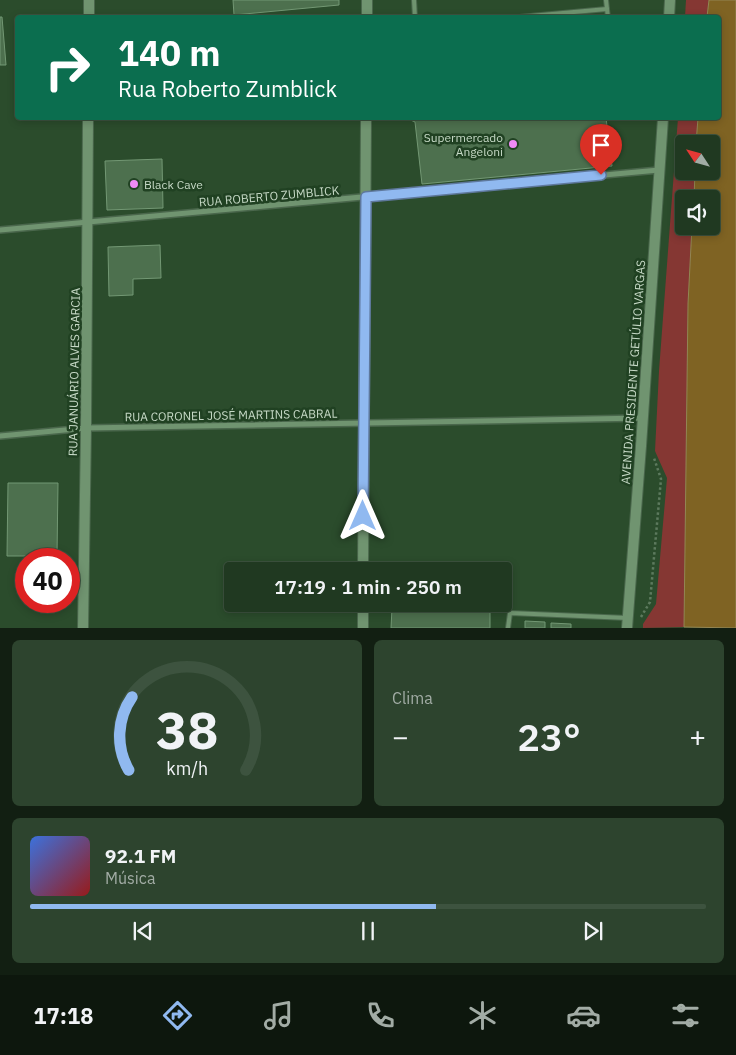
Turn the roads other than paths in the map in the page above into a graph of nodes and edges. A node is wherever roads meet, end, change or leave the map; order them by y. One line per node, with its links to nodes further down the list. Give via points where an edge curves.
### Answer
1 (89, 0): 7 (street)
2 (367, 0): 8 (street)
3 (414, 0): 9 (lane)
4 (606, 0): 6 (lane)
5 (670, 0): 12 (street)
6 (607, 9): 10 (lane); 11 (lane)
7 (89, 15)
8 (367, 15)
9 (416, 15)
10 (540, 15)
11 (608, 15)
12 (669, 15)
13 (88, 120): 18 (street, RUA JANUÁRIO ALVES GARCIA)
14 (366, 120): 17 (street)
15 (663, 120): 16 (street, AVENIDA PRESIDENTE GETÚLIO VARGAS)
16 (659, 170): 17 (street, RUA ROBERTO ZUMBLICK); 20 (street, AVENIDA PRESIDENTE GETÚLIO VARGAS)
17 (366, 197): 18 (street, RUA ROBERTO ZUMBLICK); 21 (street)
18 (88, 222): 19 (street, RUA ROBERTO ZUMBLICK); 22 (street, RUA JANUÁRIO ALVES GARCIA)
19 (0, 230)
20 (643, 418): 21 (street, RUA CORONEL JOSÉ MARTINS CABRAL); 26 (street, AVENIDA PRESIDENTE GETÚLIO VARGAS)
21 (364, 423): 22 (street, RUA CORONEL JOSÉ MARTINS CABRAL); 24 (street)
22 (86, 428): 23 (street, RUA CORONEL JOSÉ MARTINS CABRAL); 27 (street, RUA JANUÁRIO ALVES GARCIA)
23 (0, 436)
24 (363, 562)
25 (363, 612): 28 (street)
26 (627, 623): 29 (lane, via 510,613)
27 (83, 628)
28 (363, 628)
29 (508, 628)

